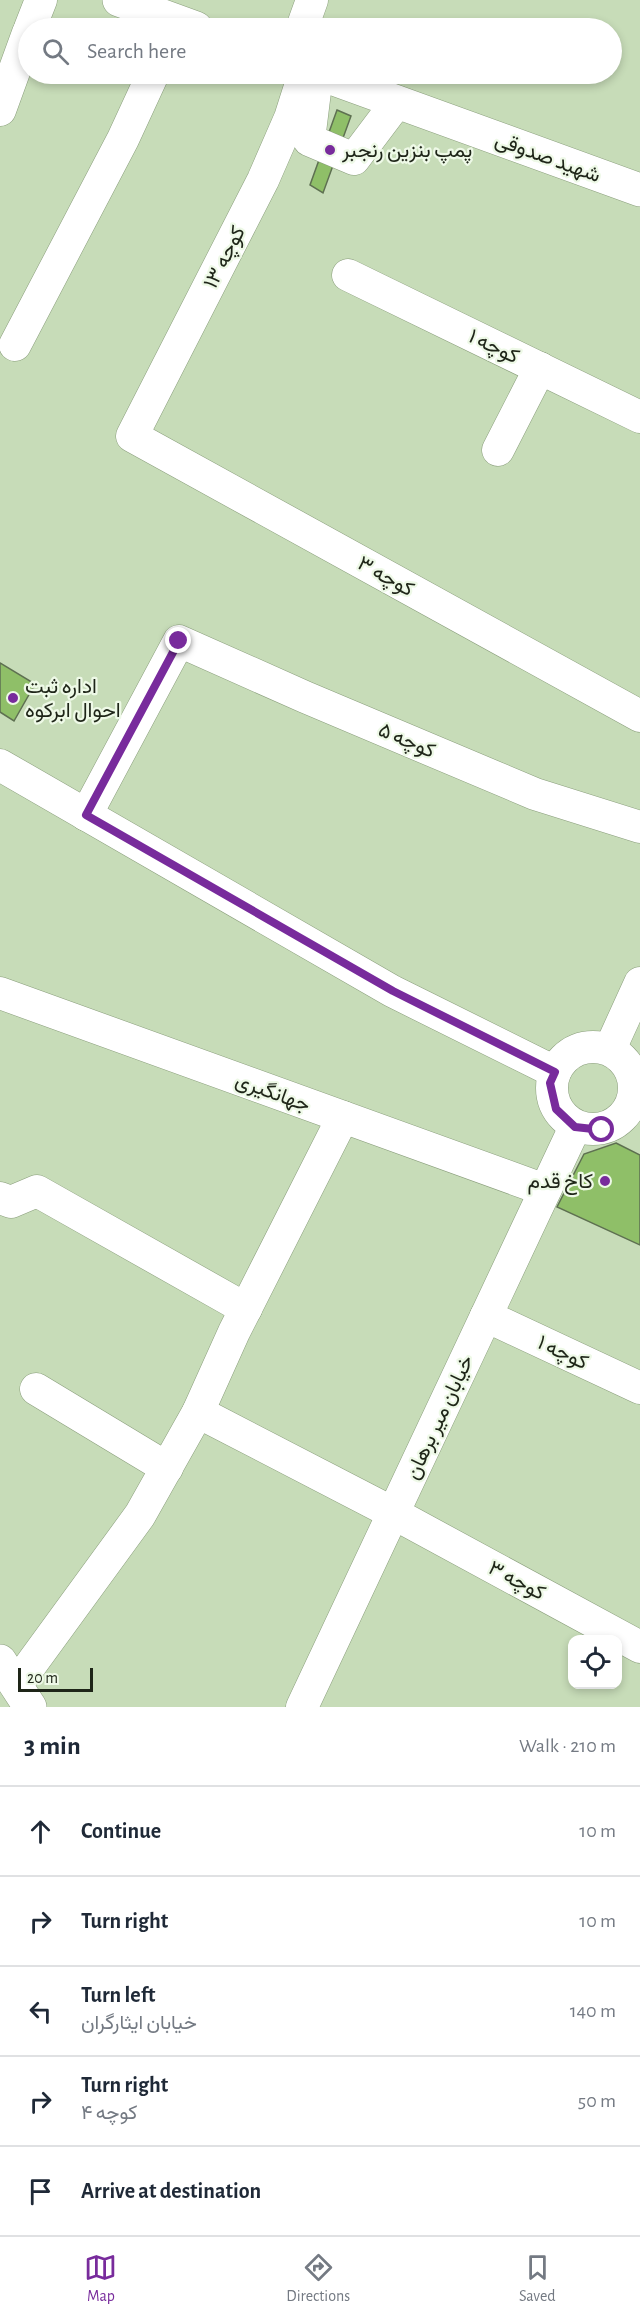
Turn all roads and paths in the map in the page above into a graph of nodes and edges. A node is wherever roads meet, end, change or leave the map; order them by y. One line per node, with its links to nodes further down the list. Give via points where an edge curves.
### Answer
1 (41, 0): 4 (street)
2 (119, 0): 5 (main road)
3 (312, 0): 6 (street)
4 (34, 18)
5 (163, 18)
6 (306, 18)
7 (18, 61): 13 (street)
8 (148, 84): 16 (street)
9 (301, 84): 19 (street, کوچه ۱۳, via 264,180)
10 (317, 84): 12 (street, via 309,140 354,159)
11 (347, 84): 12 (main road, شهید صدوقی)
12 (397, 102): 14 (main road, شهید صدوقی)
13 (0, 110)
14 (640, 190)
15 (348, 275): 17 (street, کوچه ۱)
16 (15, 345)
17 (540, 368): 18 (street, کوچه ۱); 20 (street)
18 (640, 417)
19 (132, 436): 21 (street, کوچه ۳)
20 (498, 450)
21 (640, 716)
22 (0, 765): 23 (street)
23 (86, 815): 24 (street, کوچه ۵, via 179,641 535,794); 28 (street, via 393,991)
24 (640, 827)
25 (640, 983): 27 (street)
26 (0, 993): 30 (street, جهانگیری)
27 (610, 1049): 28 (street, via 584,1046 561,1059); 29 (street, via 630,1067)
28 (555, 1072): 31 (street, via 550,1083 556,1109)
29 (634, 1110): 31 (street, via 602,1130)
30 (343, 1117): 32 (street, جهانگیری); 34 (street)
31 (575, 1127): 32 (street, خیابان میر برهان)
32 (545, 1190): 35 (street, خیابان میر برهان)
33 (0, 1198): 34 (street, via 10,1202 36,1191)
34 (246, 1309): 38 (street)
35 (486, 1316): 36 (street, کوچه ۱); 40 (street, خیابان میر برهان)
36 (640, 1388)
37 (36, 1389): 39 (street)
38 (198, 1412): 39 (street); 40 (street, کوچه ۳)
39 (166, 1468): 42 (street, via 140,1515)
40 (393, 1513): 41 (street, کوچه ۳); 43 (street, خیابان میر برهان)
41 (640, 1647)
42 (15, 1684)
43 (302, 1707)

